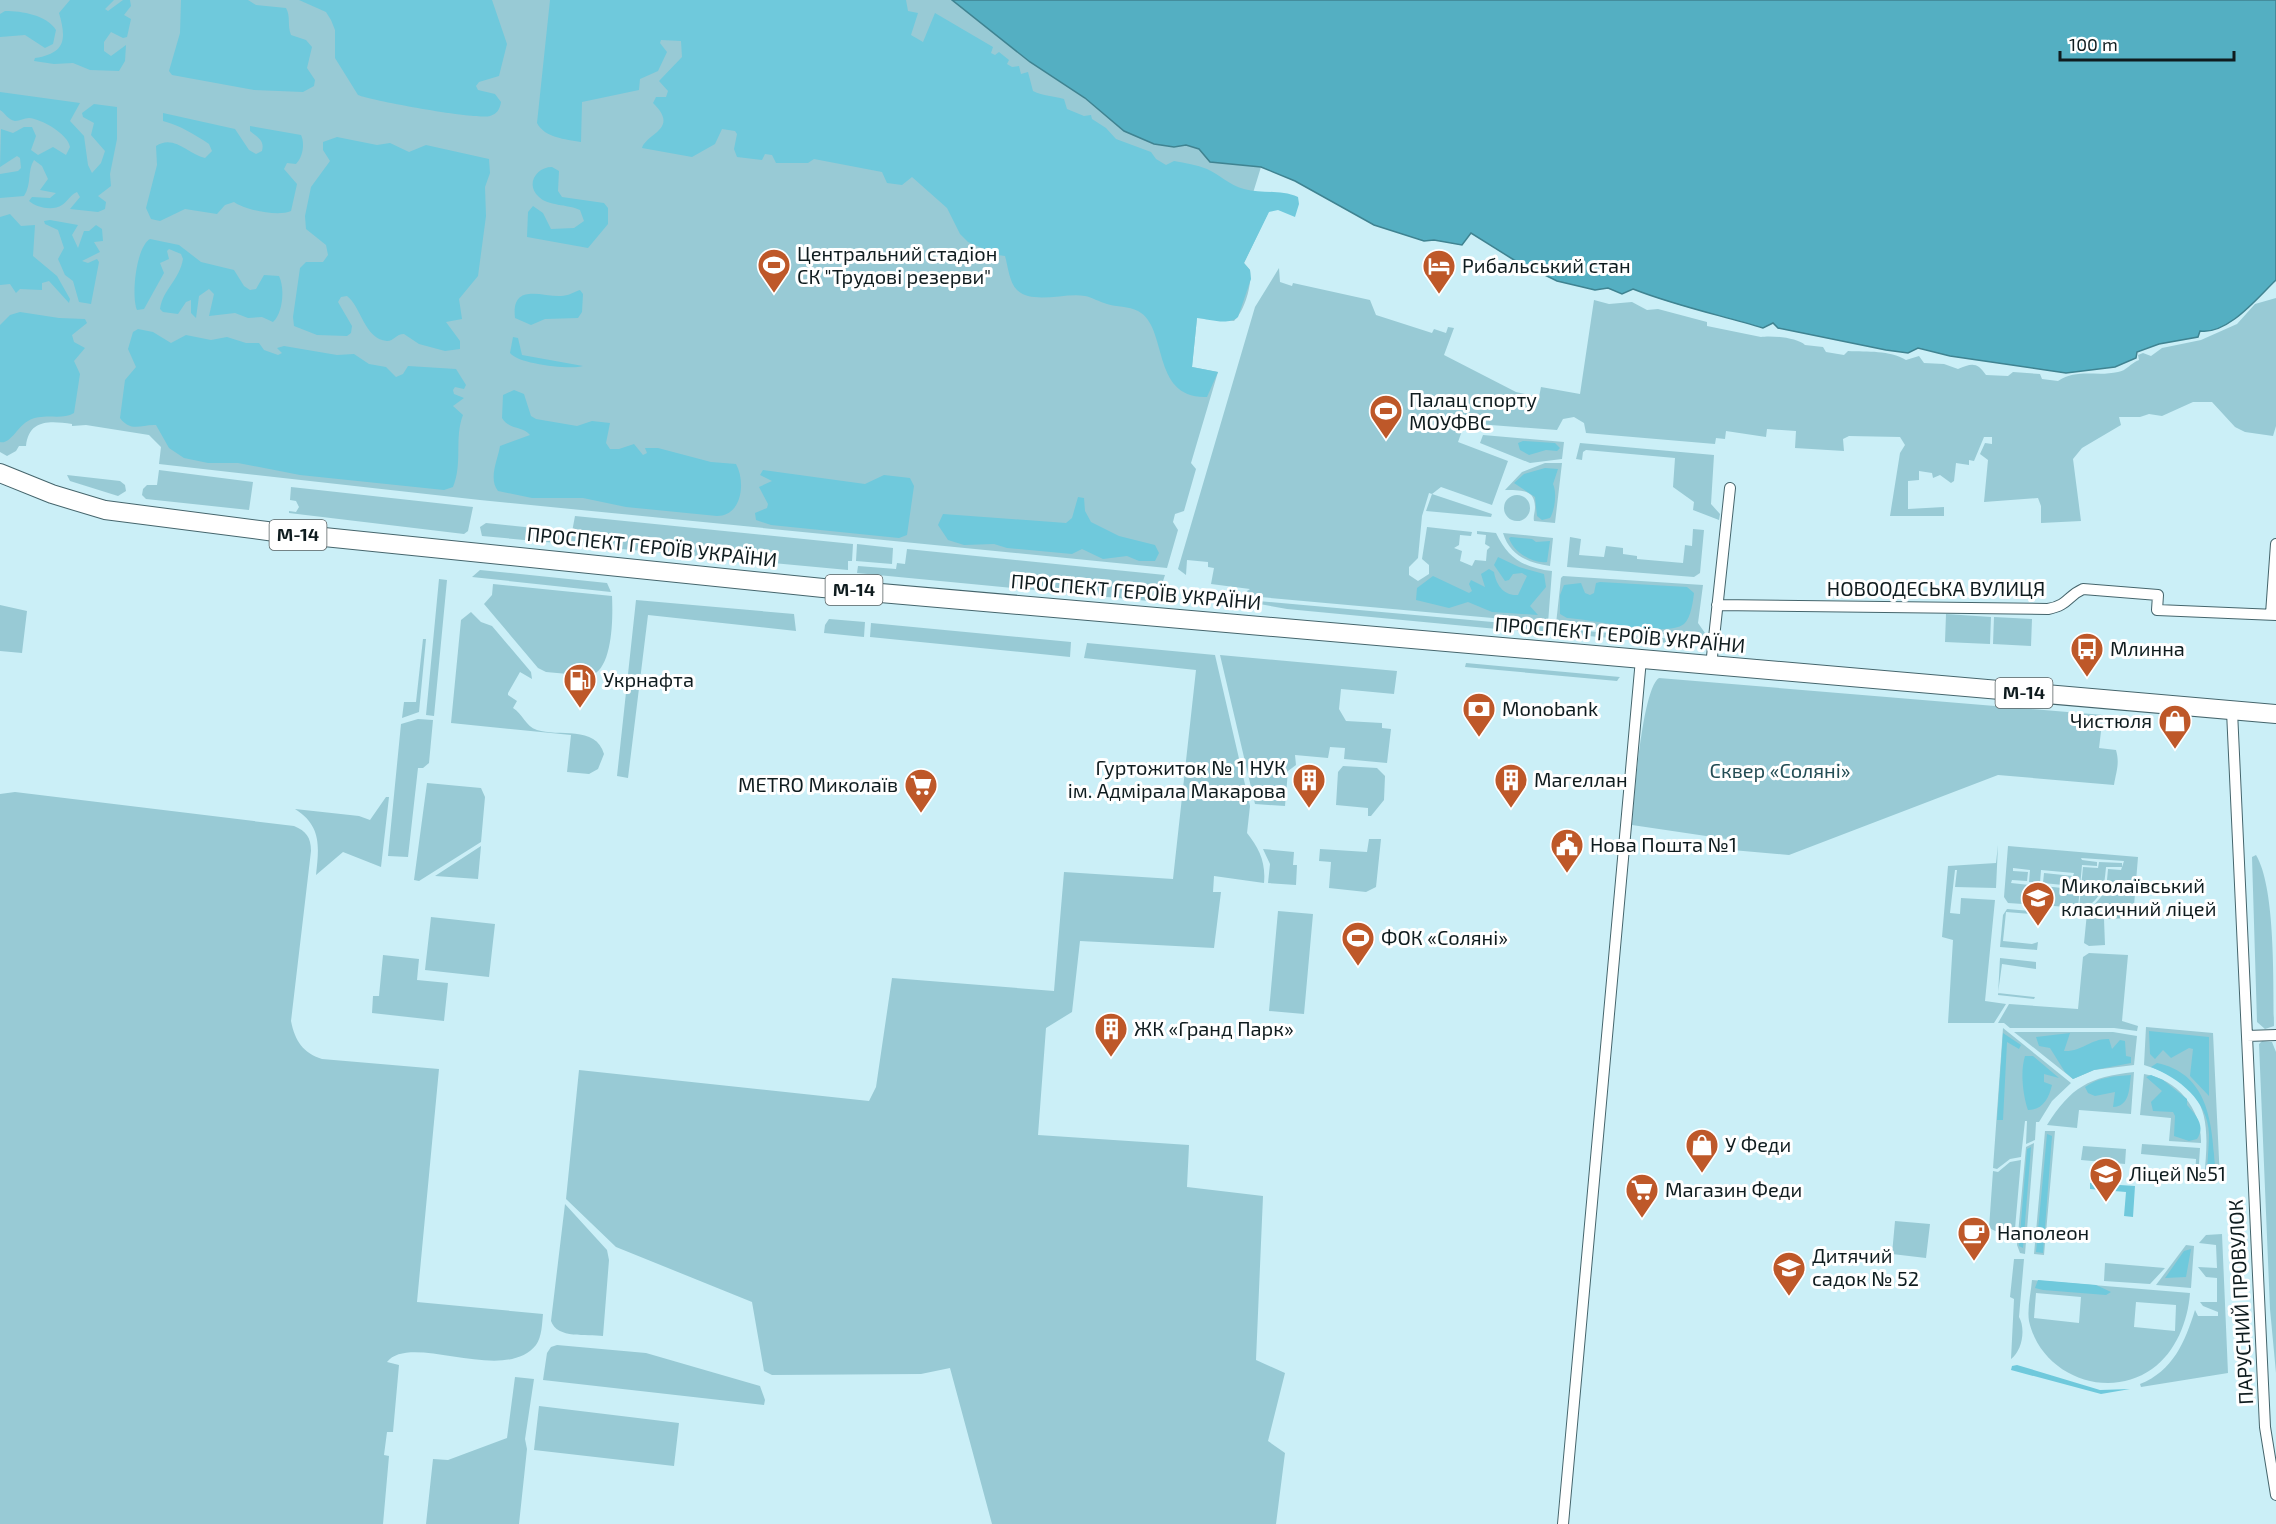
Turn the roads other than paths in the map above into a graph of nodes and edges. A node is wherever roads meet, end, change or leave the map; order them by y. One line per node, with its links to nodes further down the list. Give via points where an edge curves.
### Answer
1 (0, 472): 6 (highway, ПРОСПЕКТ ГЕРОЇВ УКРАЇНИ / М-14, via 105,510 275,532 823,588)
2 (1730, 488): 4 (street)
3 (2276, 544): 5 (street)
4 (1717, 605): 5 (street, НОВООДЕСЬКА ВУЛИЦЯ, via 2048,609 2063,606 2083,589 2158,595 2157,610); 7 (street)
5 (2274, 614)
6 (1641, 659): 7 (highway, ПРОСПЕКТ ГЕРОЇВ УКРАЇНИ / М-14); 13 (street)
7 (1711, 666): 8 (highway, ПРОСПЕКТ ГЕРОЇВ УКРАЇНИ / М-14)
8 (2232, 711): 9 (highway, ПРОСПЕКТ ГЕРОЇВ УКРАЇНИ / М-14); 11 (street, ПАРУСНИЙ ПРОВУЛОК)
9 (2276, 714)
10 (2276, 1035): 11 (street)
11 (2247, 1036): 12 (street, ПАРУСНИЙ ПРОВУЛОК, via 2265,1427)
12 (2276, 1495)
13 (1563, 1524)

